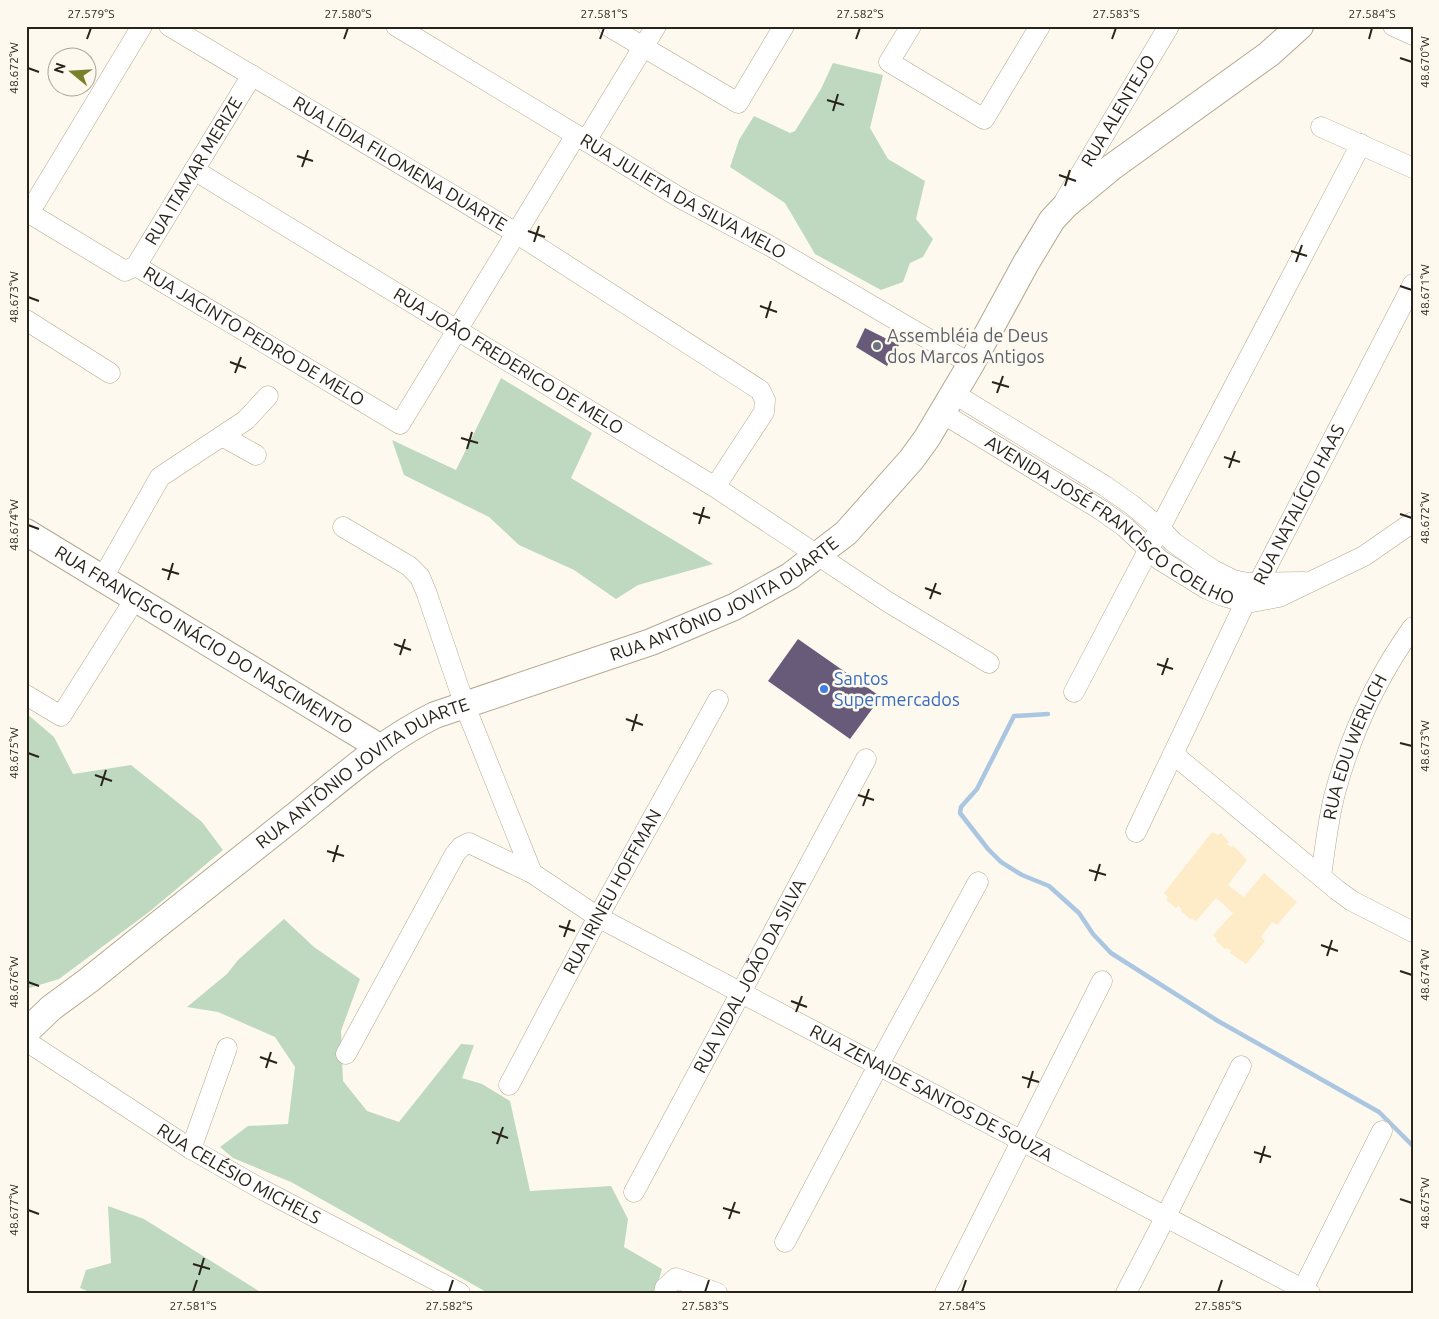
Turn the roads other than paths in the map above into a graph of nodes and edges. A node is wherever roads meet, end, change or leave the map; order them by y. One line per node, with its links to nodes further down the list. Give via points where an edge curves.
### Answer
1 (142, 26): 24 (street, RUA JACINTO PEDRO DE MELO, via 29,213 125,271)
2 (170, 26): 14 (street, RUA LÍDIA FILOMENA DUARTE)
3 (396, 26): 17 (street, RUA JULIETA DA SILVA MELO)
4 (608, 26): 13 (street)
5 (656, 26): 13 (street)
6 (784, 26): 13 (street, via 738,103)
7 (911, 26): 8 (street, via 889,62 984,119)
8 (1040, 26)
9 (1169, 26): 16 (street, RUA ALENTEJO)
10 (1300, 26): 19 (main road, RUA ANTÔNIO JOVITA DUARTE, via 1268,54)
11 (1393, 26): 12 (street)
12 (1413, 34)
13 (643, 47): 17 (street)
14 (252, 75): 21 (street, RUA ITAMAR MERIZE); 23 (street, RUA LÍDIA FILOMENA DUARTE)
15 (1321, 127): 18 (street)
16 (1106, 132): 19 (street, via 1116,148); 22 (street, RUA ALENTEJO)
17 (581, 138): 23 (street); 28 (street, RUA JULIETA DA SILVA MELO, via 707,214 770,246)
18 (1361, 144): 20 (street); 37 (street)
19 (1134, 150): 22 (main road, RUA ANTÔNIO JOVITA DUARTE)
20 (1413, 168)
21 (194, 170): 24 (street, RUA ITAMAR MERIZE); 27 (street, RUA JOÃO FREDERICO DE MELO)
22 (1052, 220): 28 (main road, RUA ANTÔNIO JOVITA DUARTE)
23 (516, 233): 27 (street); 34 (street, RUA LÍDIA FILOMENA DUARTE, via 760,390 765,400 764,412)
24 (136, 266): 27 (street, RUA JACINTO PEDRO DE MELO, via 400,424)
25 (1413, 284): 43 (street, RUA NATALÍCIO HAAS)
26 (26, 320): 29 (street)
27 (457, 330): 34 (street, RUA JOÃO FREDERICO DE MELO)
28 (971, 364): 31 (main road, RUA ANTÔNIO JOVITA DUARTE)
29 (110, 373)
30 (268, 396): 32 (street, via 246,420)
31 (948, 403): 37 (street, AVENIDA JOSÉ FRANCISCO COELHO, via 1097,482); 39 (street, AVENIDA JOSÉ FRANCISCO COELHO, via 1125,527); 40 (main road, RUA ANTÔNIO JOVITA DUARTE, via 911,460 846,534)
32 (222, 436): 33 (street); 41 (street, via 160,477)
33 (256, 455)
34 (715, 487): 40 (street, RUA JOÃO FREDERICO DE MELO)
35 (1412, 522): 42 (street, AVENIDA JOSÉ FRANCISCO COELHO, via 1364,556)
36 (343, 527): 51 (street, via 409,566 420,577)
37 (1160, 528): 39 (street); 43 (street, AVENIDA JOSÉ FRANCISCO COELHO, via 1173,542 1213,570 1233,580)
38 (26, 532): 41 (main road, RUA FRANCISCO INÁCIO DO NASCIMENTO)
39 (1149, 549): 45 (street, AVENIDA JOSÉ FRANCISCO COELHO, via 1160,560 1207,589); 48 (street)
40 (818, 556): 47 (street, RUA JOÃO FREDERICO DE MELO); 51 (main road, RUA ANTÔNIO JOVITA DUARTE, via 790,576 734,607 651,642)
41 (102, 579): 44 (main road, RUA FRANCISCO INÁCIO DO NASCIMENTO)
42 (1311, 581): 43 (street, AVENIDA JOSÉ FRANCISCO COELHO); 45 (street, AVENIDA JOSÉ FRANCISCO COELHO, via 1279,597)
43 (1259, 583): 45 (street, RUA NATALÍCIO HAAS)
44 (135, 598): 49 (street, via 61,716); 52 (main road, RUA FRANCISCO INÁCIO DO NASCIMENTO)
45 (1246, 603): 53 (street, RUA NATALÍCIO HAAS)
46 (1413, 627): 57 (street, RUA EDU WERLICH, via 1376,688 1353,738 1335,794)
47 (989, 663)
48 (1074, 692)
49 (26, 695)
50 (718, 700): 59 (street, RUA IRINEU HOFFMAN)
51 (465, 706): 52 (main road, RUA ANTÔNIO JOVITA DUARTE, via 435,715); 56 (street)
52 (381, 748): 63 (main road, RUA ANTÔNIO JOVITA DUARTE)
53 (1173, 754): 55 (street, RUA NATALÍCIO HAAS); 57 (street)
54 (866, 760): 62 (street, RUA VIDAL JOÃO DA SILVA)
55 (1136, 832)
56 (532, 873): 59 (street, RUA ZENAIDE SANTOS DE SOUZA); 68 (street, RUA ZENAIDE SANTOS DE SOUZA, via 469,842 461,847 454,854)
57 (1321, 876): 60 (street, via 1352,901)
58 (978, 882): 69 (street)
59 (598, 917): 62 (street, RUA ZENAIDE SANTOS DE SOUZA); 71 (street, RUA IRINEU HOFFMAN)
60 (1413, 932)
61 (1102, 981): 73 (street)
62 (740, 992): 69 (street, RUA ZENAIDE SANTOS DE SOUZA); 75 (street, RUA VIDAL JOÃO DA SILVA)
63 (51, 1008): 64 (main road); 65 (main road, RUA ANTÔNIO JOVITA DUARTE)
64 (26, 1015)
65 (26, 1032)
66 (26, 1041): 74 (street, RUA CELÉSIO MICHELS)
67 (227, 1048): 74 (street)
68 (346, 1054)
69 (878, 1066): 73 (street, RUA ZENAIDE SANTOS DE SOUZA); 77 (street)
70 (1241, 1066): 76 (street)
71 (509, 1085)
72 (1382, 1132): 78 (street)
73 (1021, 1142): 76 (street, RUA ZENAIDE SANTOS DE SOUZA); 82 (street)
74 (191, 1150): 79 (street, RUA CELÉSIO MICHELS)
75 (634, 1192)
76 (1165, 1218): 78 (street, RUA ZENAIDE SANTOS DE SOUZA); 83 (street)
77 (785, 1242)
78 (1305, 1291)
79 (460, 1293)
80 (664, 1293): 81 (street, via 676,1278)
81 (718, 1293)
82 (945, 1293)
83 (1126, 1293)

